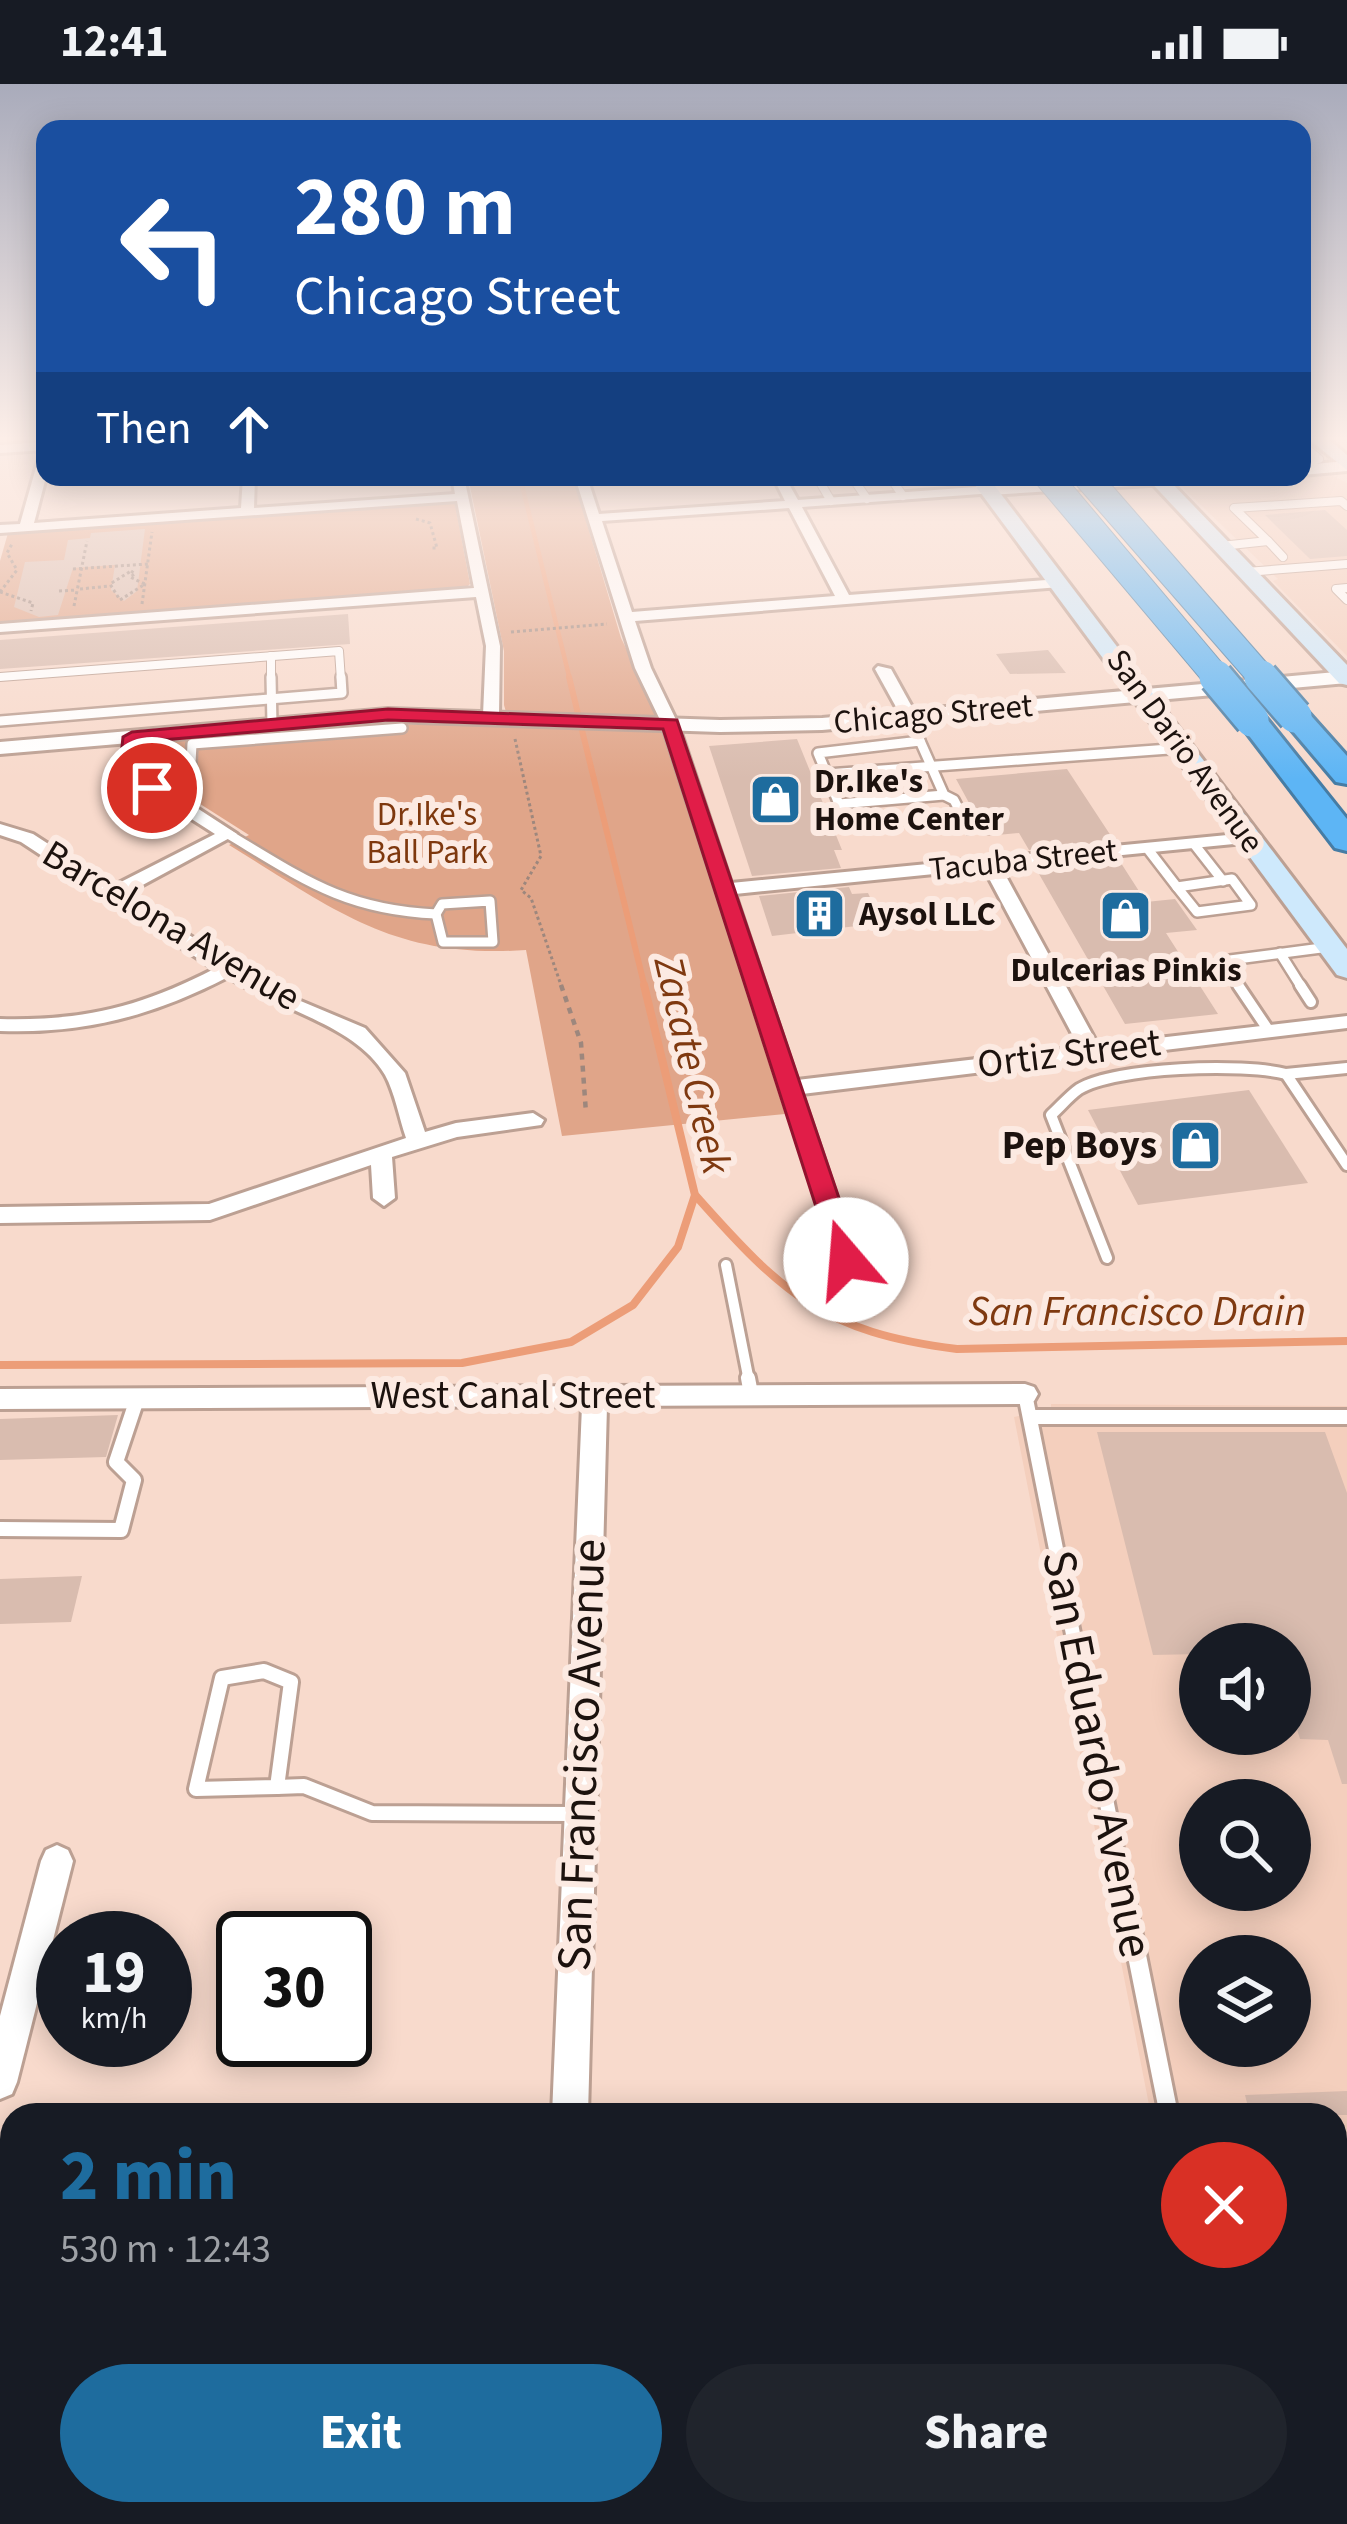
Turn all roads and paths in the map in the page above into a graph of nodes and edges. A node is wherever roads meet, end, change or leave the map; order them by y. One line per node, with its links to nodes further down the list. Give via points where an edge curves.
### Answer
1 (85, 552): 15 (path)
2 (150, 552): 12 (path)
3 (472, 552): 24 (street)
4 (602, 552): 32 (street)
5 (819, 552): 25 (street)
6 (1036, 552): 17 (main road, San Dario Avenue)
7 (1111, 552): 57 (highway, bridge)
8 (1152, 552): 54 (highway, bridge)
9 (1227, 552): 16 (main road)
10 (1278, 552): 11 (lane)
11 (1283, 557)
12 (148, 564): 15 (path); 18 (path)
13 (1347, 564): 16 (lane)
14 (73, 569): 15 (path)
15 (81, 569): 21 (path)
16 (1246, 572): 37 (main road)
17 (1060, 583): 25 (street); 39 (main road, San Dario Avenue)
18 (145, 584): 19 (path, via 121,594); 19 (path, via 131,571); 29 (path, via 142,606)
19 (110, 586): 21 (path)
20 (1347, 588): 26 (lane, via 1336,589)
21 (77, 589): 22 (path); 27 (path)
22 (59, 591)
23 (1, 592): 31 (path, via 33,603)
24 (480, 592): 33 (street); 41 (street, via 493,646)
25 (844, 599): 32 (street)
26 (1347, 600)
27 (75, 601): 28 (path); 30 (path)
28 (60, 602)
29 (152, 604)
30 (73, 612)
31 (27, 615)
32 (619, 620): 34 (path); 44 (street)
33 (0, 628)
34 (503, 632)
35 (271, 656): 38 (lane); 40 (lane); 40 (lane, via 339,651 342,694)
36 (884, 669): 42 (street)
37 (1347, 677): 39 (street, Chicago Street)
38 (1, 680)
39 (1145, 695): 42 (street, Chicago Street); 51 (main road, San Dario Avenue)
40 (272, 699): 43 (lane); 45 (lane)
41 (491, 715): 45 (street, Chicago Street); 46 (street, Chicago Street)
42 (909, 716): 44 (street, Chicago Street); 49 (lane)
43 (0, 721)
44 (670, 724): 46 (street, Chicago Street); 69 (street)
45 (272, 725): 48 (street, Chicago Street)
46 (516, 725): 83 (path, via 541,856 521,890 531,898 581,1043)
47 (402, 728): 55 (lane, via 193,744 190,781)
48 (132, 737): 50 (street, Chicago Street); 55 (street, via 129,766)
49 (920, 741): 52 (lane); 53 (lane, via 818,753)
50 (0, 748)
51 (1183, 748): 52 (lane); 61 (main road, San Dario Avenue)
52 (931, 765): 53 (lane); 56 (lane)
53 (826, 774): 56 (lane, via 839,804)
54 (1347, 775)
55 (152, 788): 60 (street)
56 (944, 795): 59 (lane)
57 (1321, 810): 62 (highway); 65 (highway)
58 (1, 829): 70 (street, Barcelona Avenue)
59 (969, 829)
60 (228, 835): 70 (street); 71 (lane, via 332,896)
61 (1249, 838): 63 (street, Tacuba Street); 73 (main road, San Dario Avenue)
62 (1347, 841)
63 (1194, 844): 64 (street, Tacuba Street); 67 (lane)
64 (1147, 848): 66 (street, Tacuba Street); 68 (lane)
65 (1347, 854)
66 (990, 864): 69 (street, Tacuba Street); 79 (street)
67 (1223, 880): 68 (lane); 68 (lane, via 1232,879 1252,904 1197,912)
68 (1177, 887)
69 (725, 889): 82 (street)
70 (114, 892): 74 (street, Barcelona Avenue)
71 (436, 914): 71 (lane, via 443,942 494,942 490,901 442,904)
72 (1280, 953): 73 (lane); 75 (lane); 78 (lane, via 1222,961)
73 (1339, 958)
74 (229, 969): 77 (street, via 149,1011 92,1024); 85 (street, Barcelona Avenue, via 265,993 331,1017 380,1052)
75 (1311, 1002)
76 (1347, 1022): 78 (street, Ortiz Street)
77 (0, 1025)
78 (1269, 1031): 79 (street, Ortiz Street)
79 (1090, 1051): 82 (street, Ortiz Street)
80 (1347, 1068): 81 (lane)
81 (1286, 1074): 87 (lane); 90 (lane, via 1261,1065 1218,1066 1082,1087 1067,1097 1051,1115)
82 (791, 1088): 91 (street)
83 (586, 1113)
84 (533, 1120): 85 (street)
85 (417, 1139): 86 (street)
86 (381, 1153): 88 (street); 89 (street, via 210,1212)
87 (1347, 1166)
88 (384, 1198)
89 (0, 1215)
90 (1107, 1258)
91 (846, 1260)
92 (726, 1265): 93 (lane)
93 (751, 1394): 94 (street, West Canal Street); 97 (street, West Canal Street)
94 (595, 1395): 95 (street, West Canal Street); 101 (street, San Francisco Avenue)
95 (137, 1399): 96 (street, West Canal Street); 99 (lane, via 116,1462 134,1480 121,1530)
96 (0, 1400)
97 (1028, 1405): 98 (lane); 106 (lane, San Eduardo Avenue)
98 (1345, 1421)
99 (0, 1529)
100 (277, 1787): 100 (lane, via 291,1682 264,1671 222,1678 196,1789); 101 (lane, via 304,1786 372,1813)
101 (580, 1814): 105 (street, San Francisco Avenue)
102 (57, 1861): 103 (street)
103 (9, 2010): 104 (street)
104 (0, 2082)
105 (570, 2103)
106 (1167, 2103)

